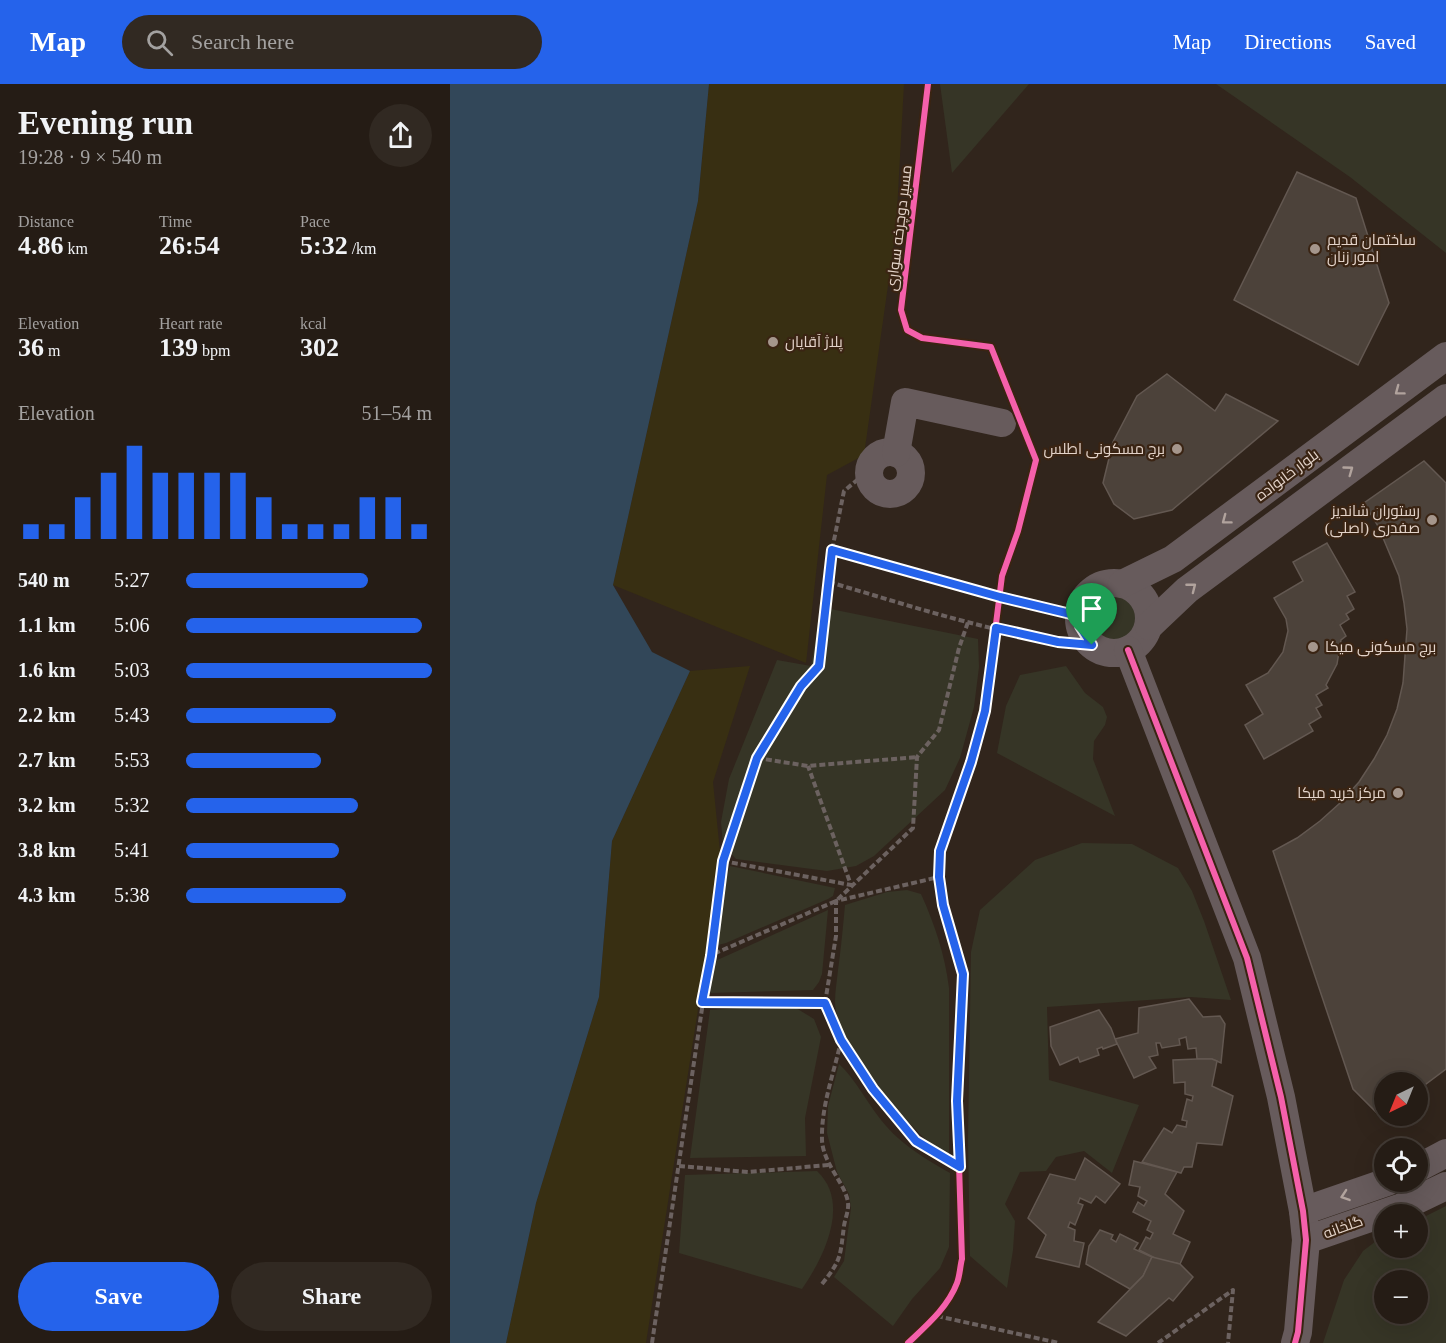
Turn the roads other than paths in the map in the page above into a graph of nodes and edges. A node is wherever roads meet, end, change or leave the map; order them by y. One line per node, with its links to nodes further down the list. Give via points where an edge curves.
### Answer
1 (1446, 356): 5 (street, بلوار خانواده, one-way to 5, via 1173,560)
2 (1446, 399): 6 (street, one-way to 2, via 1187,590)
3 (1002, 423): 4 (street, via 905,402)
4 (896, 453): 4 (street, via 906,459 912,470 910,482 902,492 879,492 871,482 869,470 874,459 884,452)
5 (1122, 584): 6 (street, via 1141,595 1147,604); 7 (street, via 1095,588 1081,605 1079,616 1080,626 1092,645 1112,653)
6 (1149, 626): 7 (street, via 1137,645)
7 (1128, 650): 12 (street, via 1247,958 1281,1097)
8 (1446, 1153): 9 (street)
9 (1428, 1163)
10 (1374, 1186): 12 (street, گلخانه, one-way to 12)
11 (1446, 1186): 13 (street, گلخانه, via 1402,1207)
12 (1303, 1211): 13 (street)
13 (1306, 1240): 14 (street)
14 (1295, 1343)

